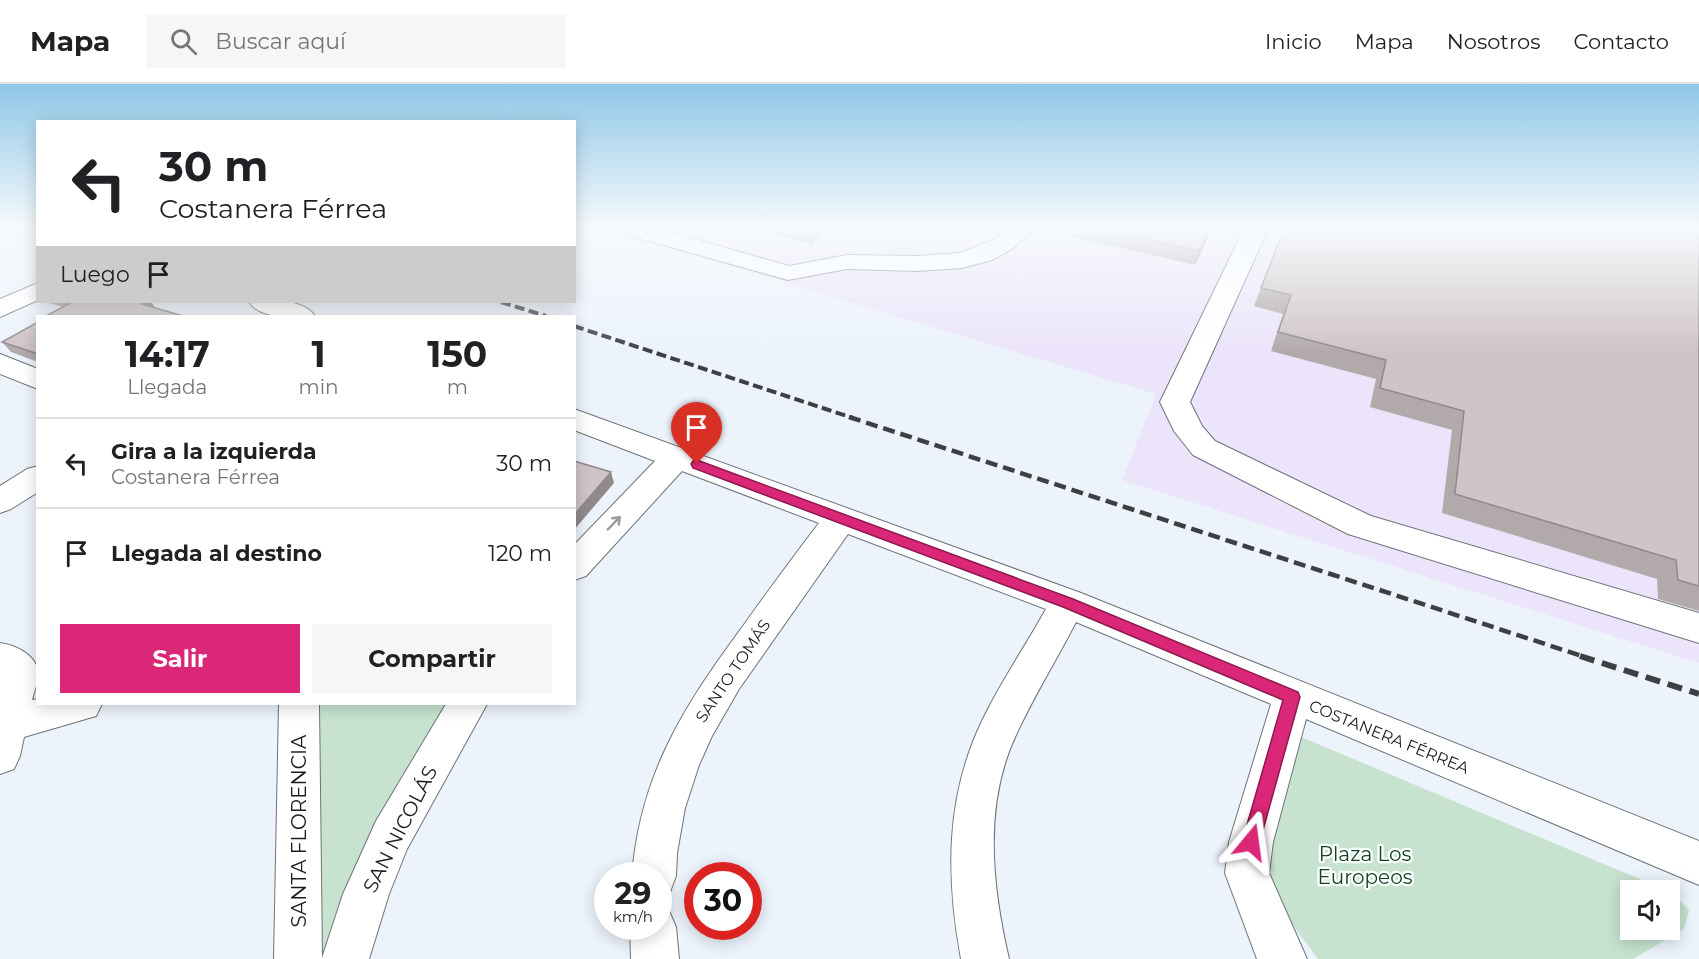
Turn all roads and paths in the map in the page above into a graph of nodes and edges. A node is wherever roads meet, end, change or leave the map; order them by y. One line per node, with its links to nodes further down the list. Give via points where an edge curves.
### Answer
1 (777, 270): 2 (street, via 788,273)
2 (815, 270)
3 (1237, 270): 17 (street, via 1175,402 1189,431 1204,448 1360,525)
4 (36, 291): 6 (street)
5 (265, 303): 7 (street)
6 (0, 309)
7 (299, 315)
8 (0, 363): 9 (street)
9 (36, 379)
10 (576, 420): 11 (street, COSTANERA FÉRREA)
11 (677, 457): 14 (street, COSTANERA FÉRREA); 15 (street, one-way to 11)
12 (36, 478): 13 (street)
13 (0, 501)
14 (842, 518): 16 (street, COSTANERA FÉRREA); 24 (street, SANTO TOMÁS, via 710,702 689,738 661,823)
15 (576, 565)
16 (1068, 603): 19 (street, COSTANERA FÉRREA); 30 (street, via 994,737 976,797 971,867)
17 (1699, 628)
18 (0, 659): 23 (street, via 19,670)
19 (1292, 697): 25 (street, COSTANERA FÉRREA); 31 (street, via 1251,842 1247,873)
20 (80, 705): 23 (street)
21 (299, 705): 27 (street, SANTA FLORENCIA)
22 (466, 705): 28 (street, SAN NICOLÁS, via 392,836 366,894)
23 (4, 740)
24 (656, 862)
25 (1699, 864)
26 (654, 940): 29 (street)
27 (298, 959)
28 (345, 959)
29 (655, 959)
30 (985, 959)
31 (1283, 959)

